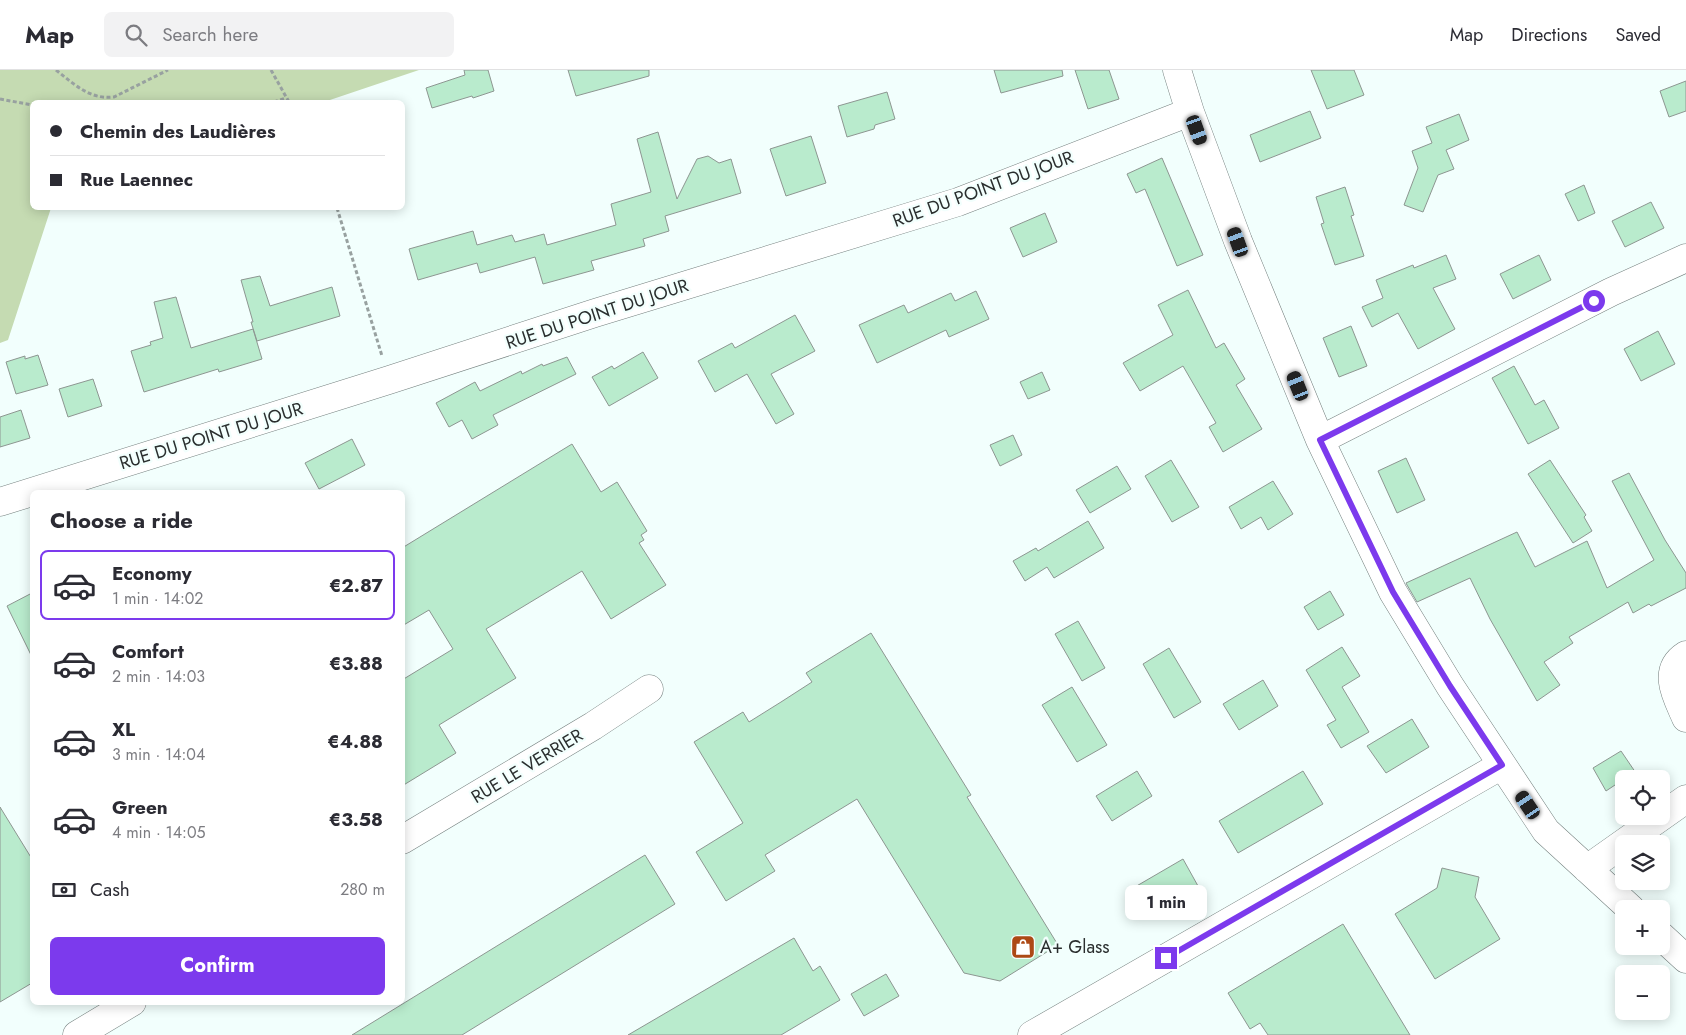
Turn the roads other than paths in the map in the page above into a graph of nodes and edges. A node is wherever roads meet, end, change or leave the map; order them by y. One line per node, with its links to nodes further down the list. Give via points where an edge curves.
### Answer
1 (1177, 70): 2 (street)
2 (1190, 112): 4 (street, via 1238,242); 5 (street, RUE DU POINT DU JOUR, via 958,202)
3 (1686, 258): 4 (street, via 1611,292)
4 (1320, 440): 11 (street, via 1393,592)
5 (38, 490)
6 (30, 493): 7 (street, RUE DU POINT DU JOUR)
7 (0, 502)
8 (1686, 655): 10 (street, via 1672,672 1673,688)
9 (649, 689): 13 (street, RUE LE VERRIER)
10 (1686, 718)
11 (1502, 765): 14 (street, via 1546,832); 20 (street)
12 (1686, 799): 14 (street)
13 (405, 838)
14 (1587, 869): 15 (street)
15 (1621, 900)
16 (1670, 944): 17 (street)
17 (1686, 959)
18 (127, 1005): 19 (street)
19 (77, 1035)
20 (1032, 1035)

